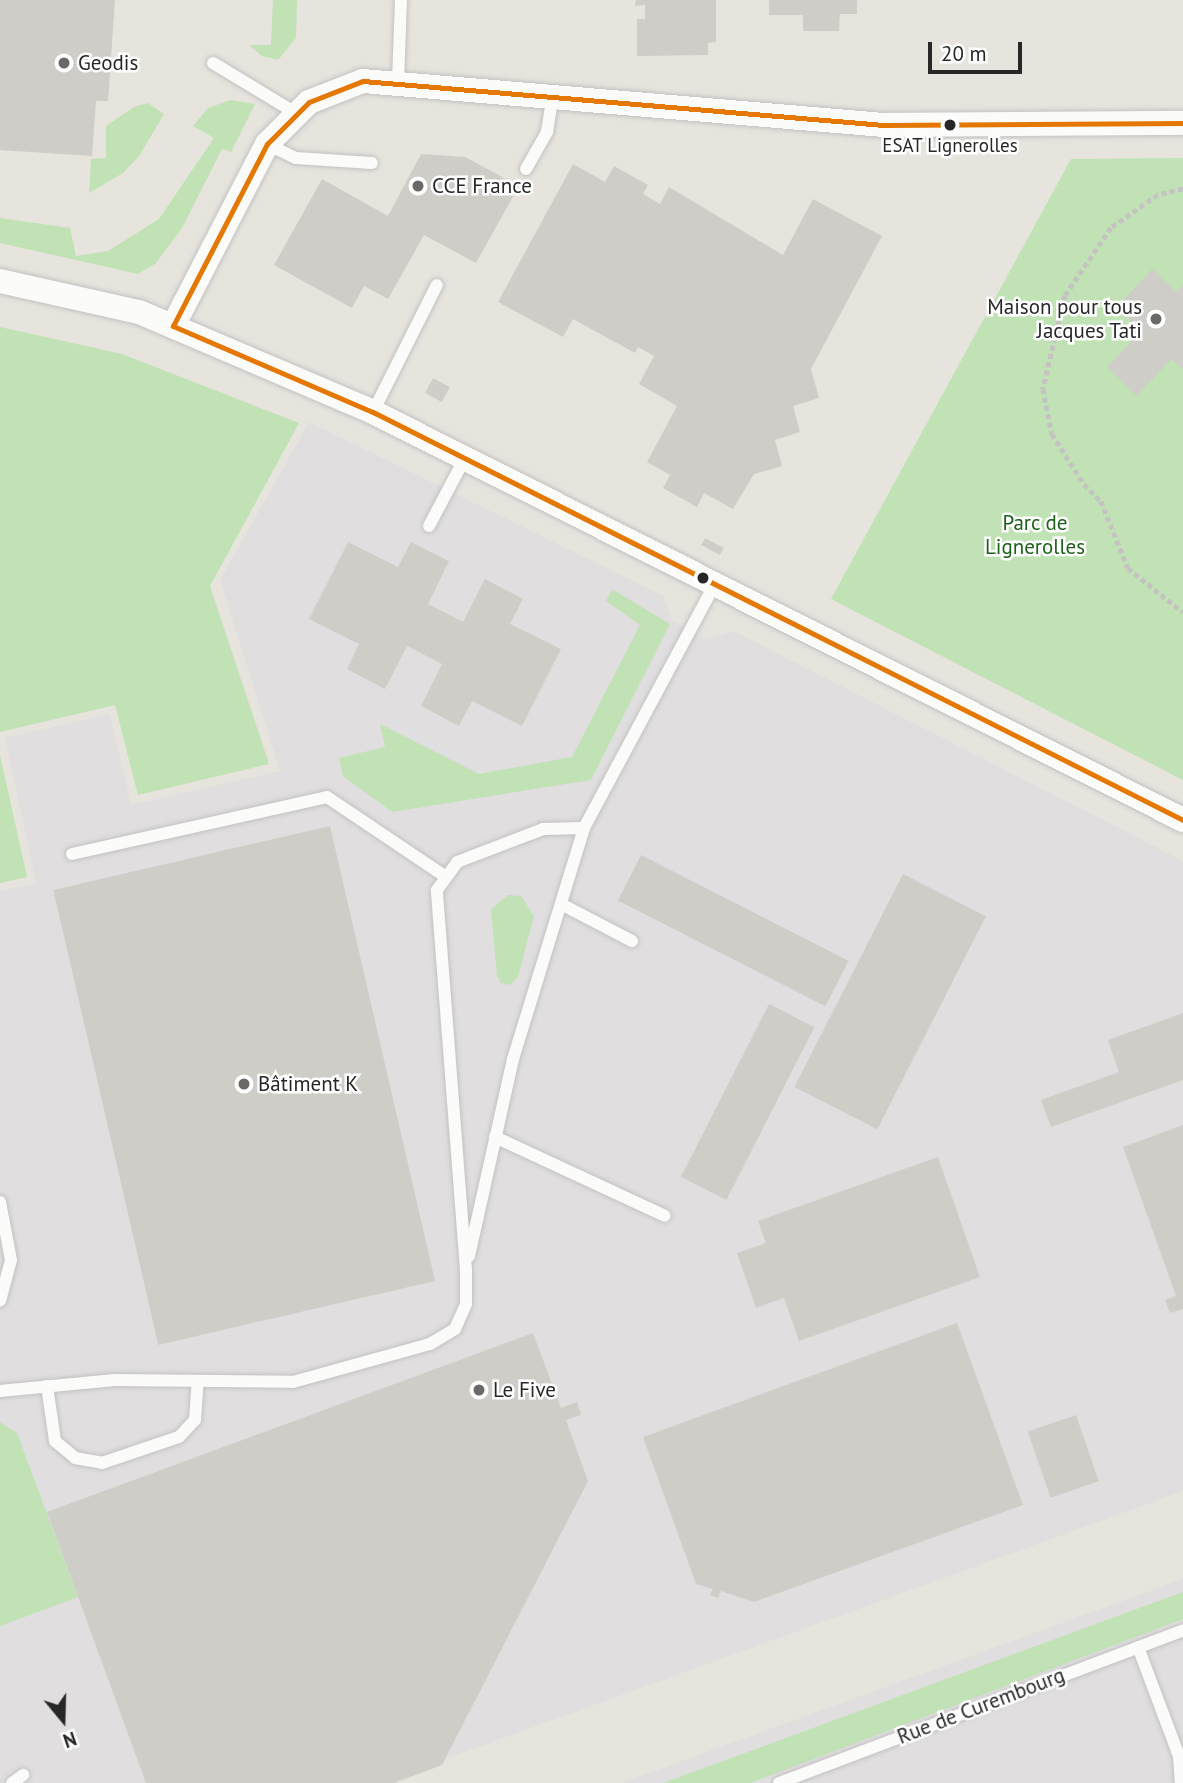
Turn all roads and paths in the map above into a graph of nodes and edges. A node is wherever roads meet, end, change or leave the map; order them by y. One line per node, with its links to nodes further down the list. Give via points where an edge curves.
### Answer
1 (401, 0): 3 (lane)
2 (213, 63): 5 (lane)
3 (398, 82): 4 (street); 5 (street, via 363,81)
4 (553, 96): 6 (street, via 884,125); 9 (lane, via 547,132)
5 (294, 112): 7 (street)
6 (1183, 123)
7 (267, 144): 8 (lane, via 296,158); 13 (street)
8 (372, 163)
9 (526, 169)
10 (1183, 189): 18 (path, via 1158,195 1111,228 1065,296 1043,389 1052,434 1084,484 1101,501 1128,568)
11 (0, 281): 13 (street, via 139,312)
12 (437, 285): 14 (lane)
13 (173, 326): 14 (street)
14 (373, 412): 15 (street)
15 (465, 458): 16 (lane); 17 (street)
16 (429, 526)
17 (715, 584): 19 (street); 20 (lane)
18 (1183, 612)
19 (1183, 820)
20 (584, 828): 22 (lane, via 543,829 457,862); 23 (lane)
21 (72, 854): 22 (lane, via 327,797)
22 (446, 877): 28 (lane, via 437,890)
23 (563, 905): 24 (lane); 25 (lane, via 513,1059)
24 (632, 941)
25 (495, 1138): 27 (lane); 28 (lane)
26 (0, 1202): 29 (lane, via 11,1260)
27 (665, 1216)
28 (466, 1269): 30 (lane, via 467,1304 454,1329 430,1344 293,1382)
29 (0, 1301)
30 (198, 1381): 31 (lane, via 114,1380); 31 (lane, via 195,1420 179,1437 102,1463 75,1458 55,1441)
31 (47, 1386): 32 (lane)
32 (0, 1391)
33 (1183, 1630): 34 (lane, Rue de Curembourg)
34 (1138, 1647): 35 (lane, Rue de Curembourg); 36 (lane, via 1179,1756)
35 (779, 1783)
36 (1181, 1783)

